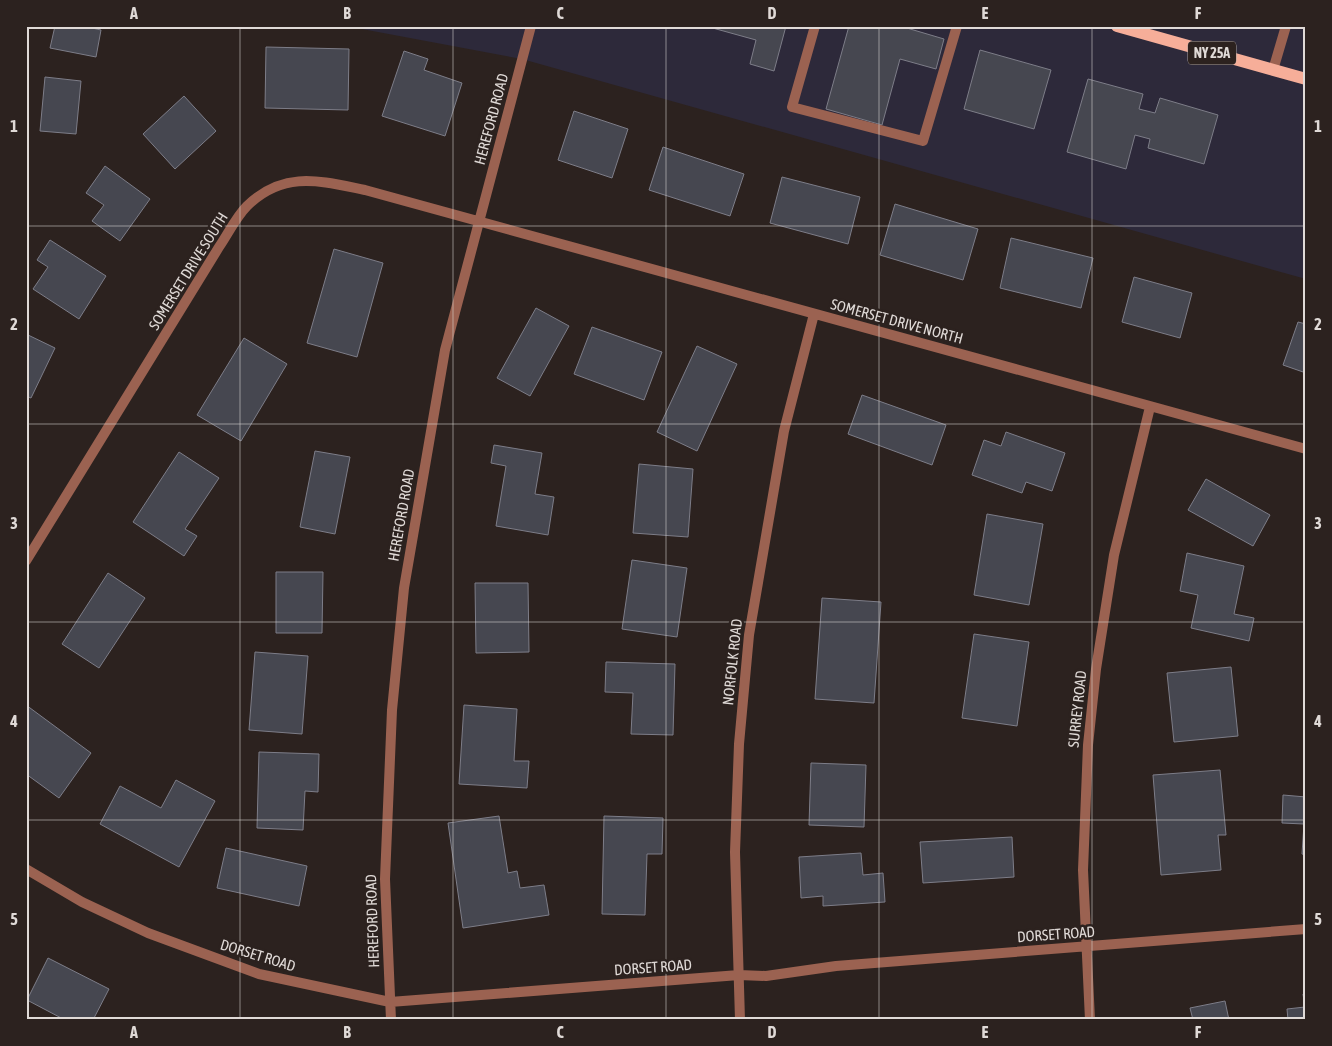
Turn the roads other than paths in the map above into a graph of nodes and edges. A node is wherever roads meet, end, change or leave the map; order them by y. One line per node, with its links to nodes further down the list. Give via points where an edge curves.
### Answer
1 (531, 26): 8 (street, HEREFORD ROAD)
2 (815, 26): 3 (street, via 792,107 923,141)
3 (957, 26)
4 (1117, 26): 6 (main road, NY 25A)
5 (1286, 26): 6 (street)
6 (1273, 70): 7 (main road, NY 25A)
7 (1306, 80)
8 (480, 222): 9 (street, SOMERSET DRIVE NORTH); 12 (street, SOMERSET DRIVE SOUTH, via 317,180 274,186 260,196 247,206 219,247); 17 (street, HEREFORD ROAD, via 445,350 404,588 392,710 385,879)
9 (814, 314): 10 (street, SOMERSET DRIVE NORTH); 16 (street, NORFOLK ROAD, via 784,431 749,635 739,744 735,852)
10 (1150, 406): 11 (street, SOMERSET DRIVE NORTH); 15 (street, SURREY ROAD, via 1114,556 1095,678 1088,745 1083,870)
11 (1306, 449)
12 (26, 561)
13 (26, 869): 17 (street, DORSET ROAD, via 82,902 176,944 259,974)
14 (1306, 928): 15 (street, DORSET ROAD)
15 (1088, 947): 16 (street, DORSET ROAD, via 836,966 766,976); 20 (street, SURREY ROAD)
16 (739, 975): 17 (street, DORSET ROAD); 19 (street, NORFOLK ROAD)
17 (390, 1002): 18 (street, HEREFORD ROAD)
18 (391, 1020)
19 (740, 1020)
20 (1090, 1020)

